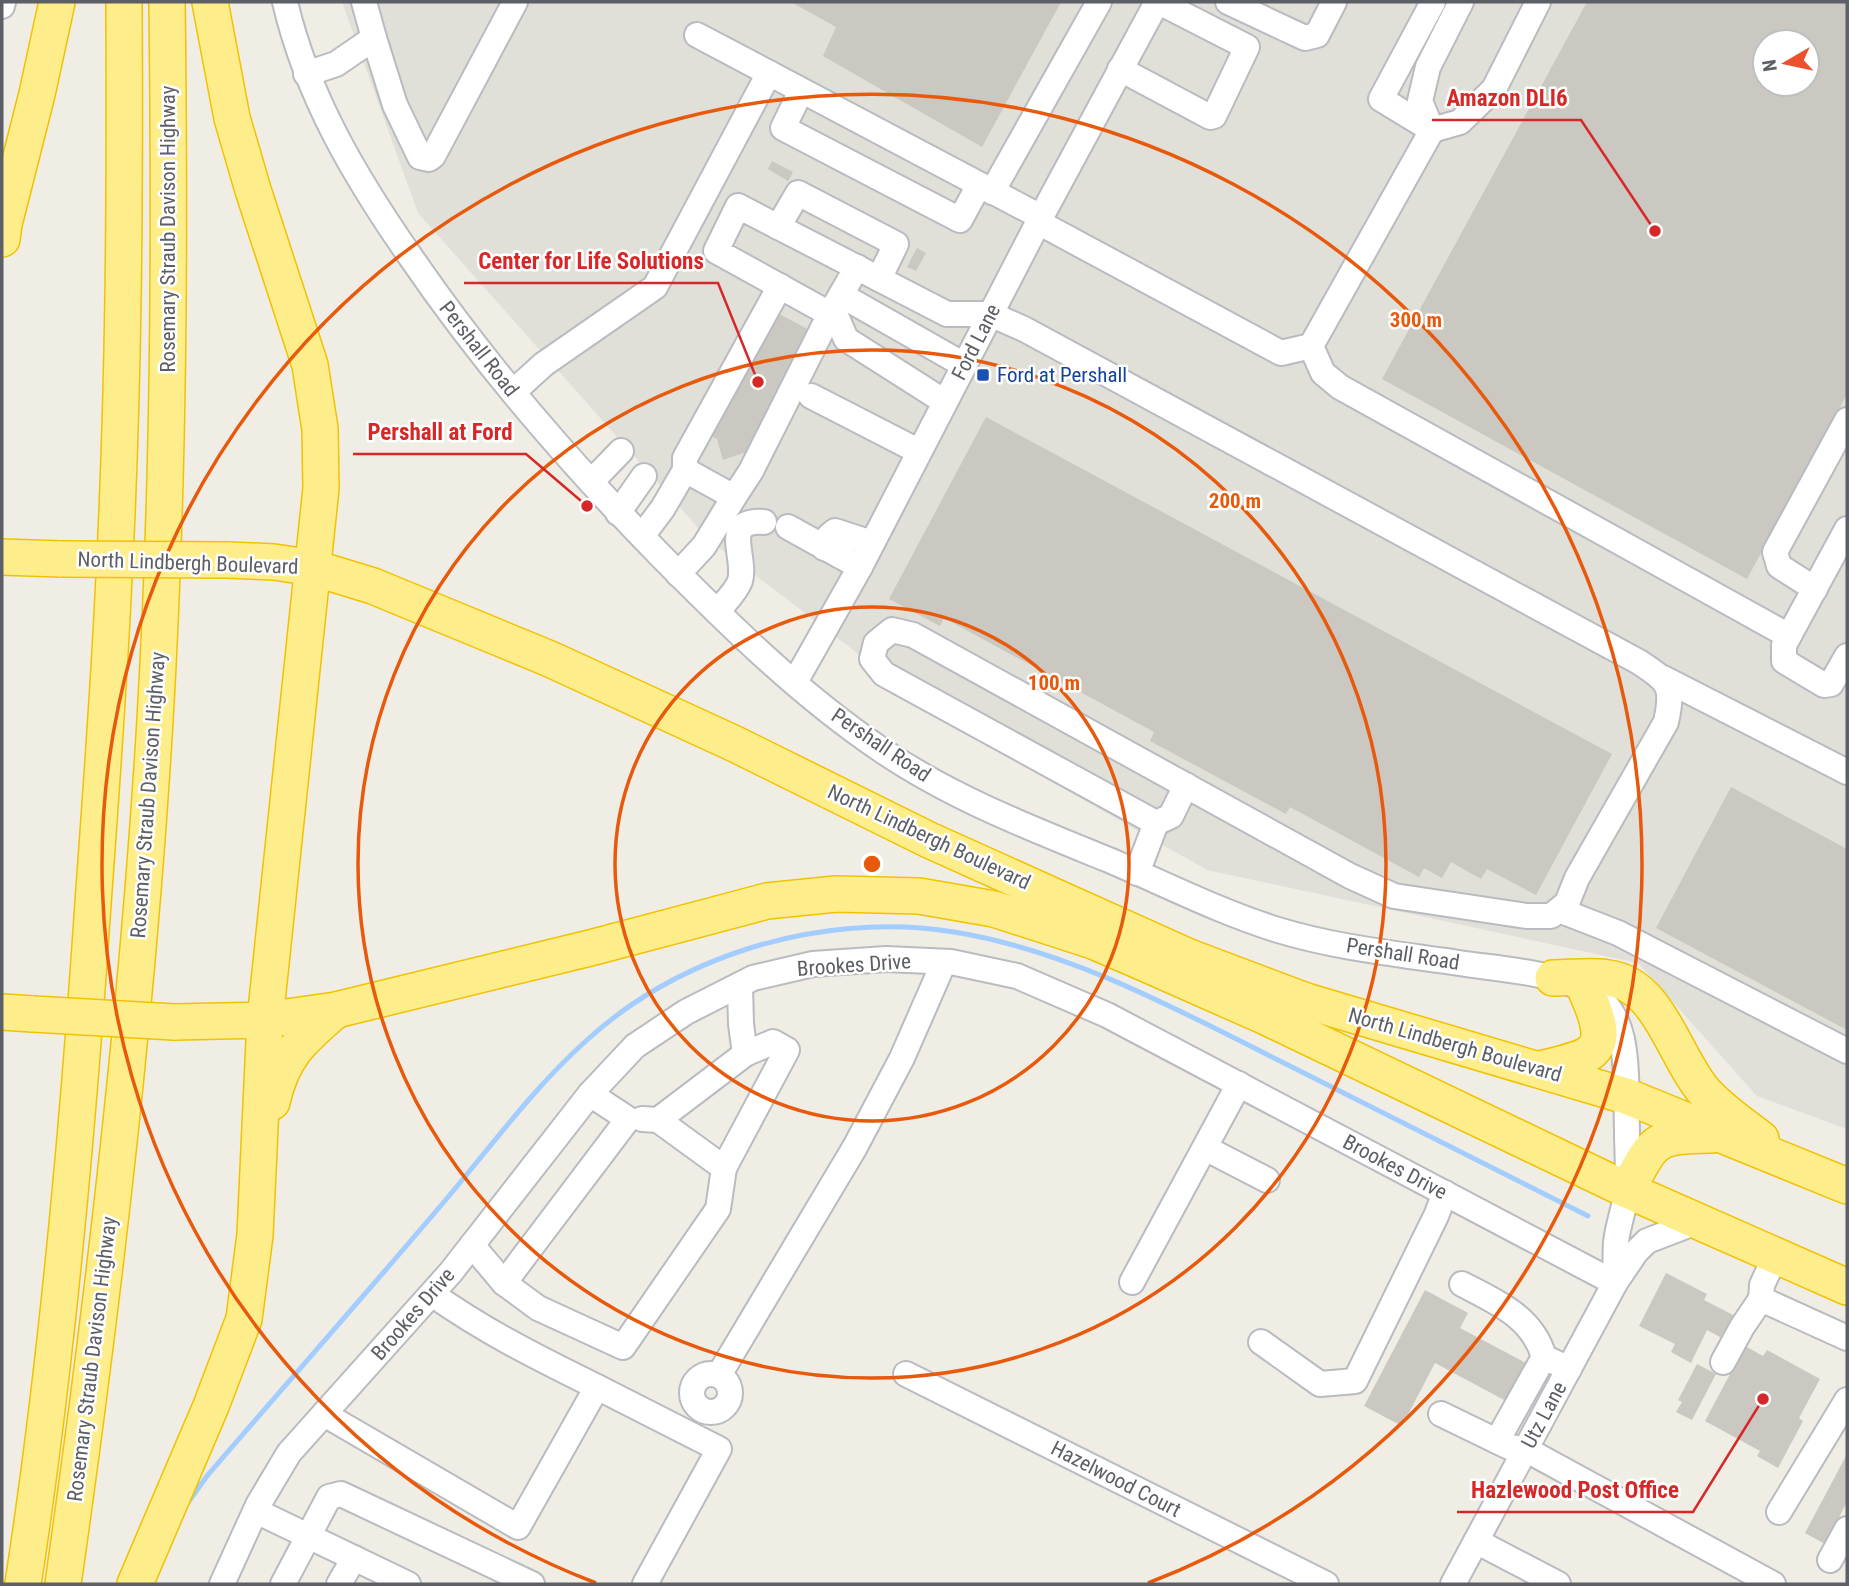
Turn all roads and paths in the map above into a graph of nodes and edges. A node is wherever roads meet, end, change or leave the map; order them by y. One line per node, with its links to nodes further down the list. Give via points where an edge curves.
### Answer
1 (57, 2): 25 (highway)
2 (124, 2): 116 (highway, Rosemary Straub Davison Highway, via 120,398 106,732 68,1234)
3 (167, 2): 117 (highway, Rosemary Straub Davison Highway, via 169,376 155,719 119,1144)
4 (210, 2): 49 (highway, via 232,118 310,365 320,429 321,488)
5 (285, 2): 19 (street, Pershall Road)
6 (364, 2): 16 (street)
7 (515, 2): 16 (street, via 429,159 420,157 395,105)
8 (1099, 2): 22 (street)
9 (1158, 2): 17 (street, Ford Lane); 17 (street, via 1247,47 1214,116)
10 (1228, 2): 11 (street, via 1305,38 1317,35)
11 (1334, 2)
12 (1433, 2): 21 (street, via 1381,99)
13 (1461, 2): 21 (street, via 1428,66 1420,101)
14 (1538, 2): 21 (street, via 1494,89 1460,122)
15 (697, 35): 18 (street)
16 (374, 38): 19 (street, via 336,64)
17 (1120, 69): 23 (street, Ford Lane)
18 (769, 73): 20 (street); 32 (street, via 655,287 544,364)
19 (306, 75): 32 (street, Pershall Road, via 326,120 378,209)
20 (801, 91): 22 (street); 22 (street, via 782,126 794,134 960,220)
21 (1432, 130): 30 (street)
22 (986, 188): 23 (street)
23 (1039, 219): 29 (street, Ford Lane); 30 (street, via 1281,353)
24 (778, 227): 26 (street); 26 (street, via 798,193 896,244); 27 (street, via 738,206 716,251)
25 (2, 239)
26 (868, 273): 28 (street); 29 (street, via 947,314)
27 (780, 286): 28 (street); 38 (street, via 685,458)
28 (836, 304): 31 (street); 34 (street, via 846,339); 41 (street)
29 (990, 314): 31 (street, Ford Lane); 55 (street, via 1458,562)
30 (1311, 346): 53 (street, via 1324,373 1340,387)
31 (964, 365): 34 (street, Ford Lane)
32 (513, 392): 40 (street, Pershall Road)
33 (811, 396): 37 (street)
34 (944, 402): 37 (street, Ford Lane)
35 (1847, 420): 51 (street, via 1775,552 1779,566)
36 (621, 451): 40 (street)
37 (918, 452): 45 (street, Ford Lane)
38 (685, 470): 41 (street); 44 (street)
39 (644, 476): 42 (street)
40 (591, 482): 42 (street, Pershall Road)
41 (734, 498): 50 (street, via 704,547)
42 (618, 513): 44 (street, Pershall Road)
43 (1847, 529): 51 (street)
44 (642, 536): 50 (street, Pershall Road)
45 (872, 543): 46 (street, via 835,531); 48 (street, Ford Lane)
46 (824, 548): 48 (street); 52 (street, via 776,524 751,521 738,536 739,584)
47 (2, 557): 49 (highway, North Lindbergh Boulevard, bridge, via 274,562)
48 (860, 567): 56 (street, Ford Lane)
49 (314, 568): 68 (highway); 71 (highway, North Lindbergh Boulevard, via 373,586 550,659 929,840 1189,957 1306,1001)
50 (678, 574): 52 (street, Pershall Road)
51 (1815, 589): 53 (street)
52 (717, 612): 56 (street, Pershall Road)
53 (1789, 636): 54 (street, via 1784,661 1824,685 1831,684)
54 (1847, 656)
55 (1663, 678): 57 (street); 61 (street, via 1671,699 1666,722)
56 (795, 682): 60 (street, Pershall Road, via 915,771 1012,821)
57 (1847, 772)
58 (1186, 785): 59 (street, via 1171,816); 59 (street, via 914,635 892,630 876,643 872,659 884,674); 61 (street, via 1394,896 1526,916 1551,916)
59 (1156, 823): 60 (street)
60 (1137, 873): 63 (street, Pershall Road, via 1280,930)
61 (1559, 910): 69 (street, via 1618,933)
62 (944, 962): 64 (street, Brookes Drive, via 886,959 813,964); 72 (street, Brookes Drive, via 1017,976 1107,1015); 102 (street, via 902,1058 855,1147)
63 (1553, 978): 65 (street, Pershall Road); 80 (highway, via 1609,978 1630,985 1658,1016 1704,1091)
64 (740, 985): 70 (street); 73 (street, Brookes Drive, via 686,1012 635,1046)
65 (1586, 991): 71 (highway, via 1598,1023 1592,1053); 74 (street, Pershall Road, via 1614,1015 1622,1040)
66 (336, 1010): 68 (highway, North Lindbergh Boulevard); 79 (highway, via 285,1061); 84 (highway, North Lindbergh Boulevard, via 767,901 836,894 919,896 993,909 1144,962)
67 (18, 1013): 68 (highway, North Lindbergh Boulevard, bridge, via 174,1022)
68 (265, 1020): 79 (highway)
69 (1847, 1051)
70 (745, 1054): 76 (street); 81 (street, via 773,1042 787,1050)
71 (1540, 1069): 74 (highway, North Lindbergh Boulevard)
72 (1239, 1084): 78 (street); 85 (street, Brookes Drive)
73 (590, 1094): 75 (street); 87 (street, Brookes Drive)
74 (1626, 1096): 77 (highway, North Lindbergh Boulevard); 84 (street, Pershall Road)
75 (628, 1119): 76 (street); 90 (street)
76 (658, 1120): 81 (street)
77 (1721, 1134): 80 (highway, North Lindbergh Boulevard); 84 (highway, via 1682,1135 1653,1145)
78 (1205, 1148): 82 (street); 89 (street)
79 (259, 1157): 118 (highway, via 256,1235 244,1319)
80 (1791, 1163): 83 (highway, North Lindbergh Boulevard)
81 (724, 1168): 90 (street, via 718,1209 623,1347 538,1308)
82 (1267, 1180)
83 (1847, 1186)
84 (1627, 1189): 86 (highway, North Lindbergh Boulevard); 91 (street, Utz Lane, via 1616,1239)
85 (1445, 1193): 91 (street, Brookes Drive); 97 (street, via 1355,1381 1320,1384)
86 (1699, 1221): 88 (highway, North Lindbergh Boulevard); 91 (street, Utz Lane, via 1647,1241)
87 (472, 1245): 90 (street); 94 (street, Brookes Drive)
88 (1776, 1255): 93 (highway, North Lindbergh Boulevard); 95 (street, via 1762,1284)
89 (1132, 1282)
90 (504, 1283)
91 (1615, 1283): 100 (street, Utz Lane)
92 (1462, 1284): 98 (street, via 1511,1310 1532,1329)
93 (1847, 1287)
94 (432, 1294): 103 (street, via 463,1316); 105 (street, Brookes Drive)
95 (1761, 1299): 96 (street); 99 (street)
96 (1847, 1338)
97 (1261, 1342)
98 (1544, 1357): 100 (street); 107 (street)
99 (1723, 1362)
100 (1569, 1369): 108 (street, Utz Lane)
101 (906, 1374): 125 (street, Hazelwood Court)
102 (719, 1375)
103 (597, 1387): 105 (street, via 518,1527); 124 (street, via 719,1449)
104 (1847, 1400): 110 (street)
105 (324, 1414): 109 (street, Brookes Drive, via 289,1453)
106 (1441, 1414): 107 (street)
107 (1497, 1441): 108 (street)
108 (1525, 1449): 113 (street, Utz Lane); 128 (street)
109 (256, 1511): 112 (street); 119 (street, Brookes Drive)
110 (1779, 1512)
111 (1847, 1529): 115 (street)
112 (308, 1536): 114 (street); 120 (street); 123 (street, via 329,1497 341,1494)
113 (1476, 1541): 126 (street, Utz Lane); 127 (street)
114 (354, 1558): 121 (street); 122 (street)
115 (1830, 1560)
116 (23, 1584)
117 (63, 1584)
118 (135, 1584)
119 (222, 1584)
120 (283, 1584)
121 (339, 1584)
122 (408, 1584)
123 (532, 1584)
124 (645, 1584)
125 (1326, 1584)
126 (1453, 1584)
127 (1558, 1584)
128 (1773, 1584)

